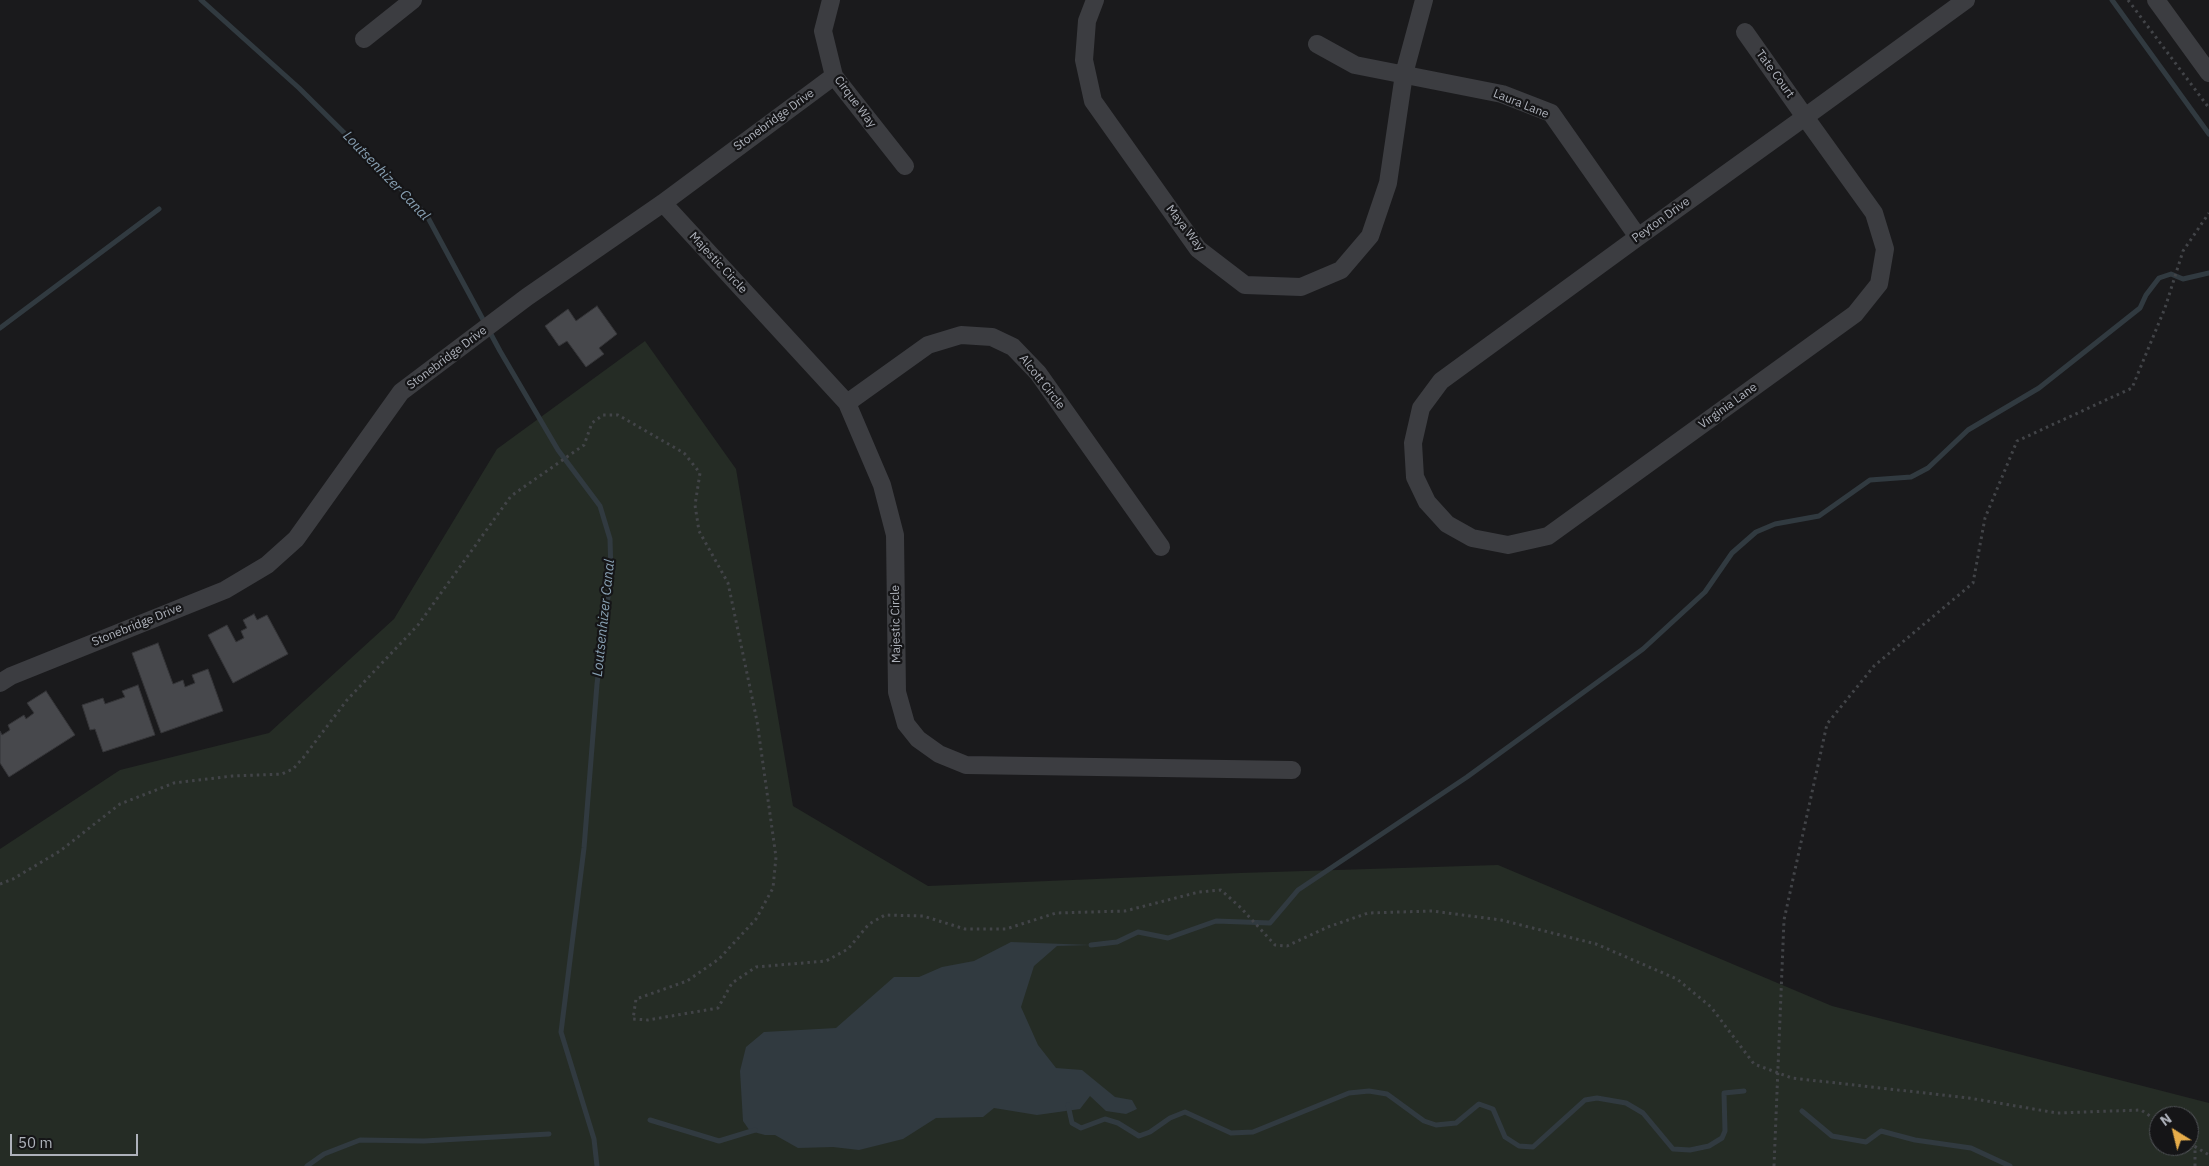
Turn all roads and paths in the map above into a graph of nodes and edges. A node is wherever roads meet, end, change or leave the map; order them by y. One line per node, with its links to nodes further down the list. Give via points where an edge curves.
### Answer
1 (414, 0): 9 (street)
2 (830, 0): 13 (street, Cirque Way, via 823,31)
3 (1095, 0): 12 (street, Maya Way, via 1087,21 1084,60 1093,101 1198,249 1245,285 1301,287 1341,270 1370,236 1388,183)
4 (1424, 0): 12 (street, Maya Way)
5 (1966, 0): 15 (street, Peyton Drive)
6 (2128, 0): 14 (path)
7 (2156, 0): 11 (street)
8 (1745, 32): 15 (street, Tate Court)
9 (364, 39)
10 (1317, 44): 12 (street, Laura Lane, via 1355,65)
11 (2209, 73)
12 (1404, 74): 19 (street, Laura Lane, via 1502,94 1551,113)
13 (834, 76): 16 (street, Cirque Way); 17 (street, Stonebridge Drive)
14 (2209, 108)
15 (1805, 117): 19 (street, Peyton Drive); 21 (street, Virginia Lane, via 1874,213 1885,250 1879,284 1855,314 1548,536 1508,545 1472,538 1447,524 1427,502)
16 (905, 166)
17 (662, 202): 20 (street, Majestic Circle); 23 (street, Stonebridge Drive, via 527,297 401,392 296,539 267,565 225,590)
18 (2209, 213): 27 (path, via 2183,251 2165,308 2132,388 2017,442 1985,518 1973,583 1874,666 1827,724 1784,920)
19 (1638, 237): 21 (street, Peyton Drive, via 1441,381 1420,408 1413,443)
20 (846, 403): 22 (street, Alcott Circle, via 928,345 961,335 992,337 1013,347 1038,373); 24 (street, Majestic Circle, via 882,485 895,535 897,692 906,724 918,739 938,754 966,765)
21 (1415, 476)
22 (1161, 548)
23 (0, 683)
24 (1292, 770)
25 (0, 884): 26 (path, via 60,851 120,804 174,783 275,775 293,769 347,700 418,625 511,496 584,445 592,423 603,415 618,415 684,453 700,473 695,505 699,531 728,583 758,721 776,856 773,888 756,919 719,959 687,981 636,999 633,1018 648,1020 718,1008 732,984 756,967 826,962 848,949 869,924 885,915 923,916 965,929 1006,929 1056,913 1125,911 1199,892 1221,890 1275,944 1287,946 1368,913 1432,911 1501,920 1596,944 1676,979 1711,1007 1754,1064 1792,1078 1969,1098 2057,1113 2141,1110)
26 (2149, 1115)
27 (1774, 1166)

